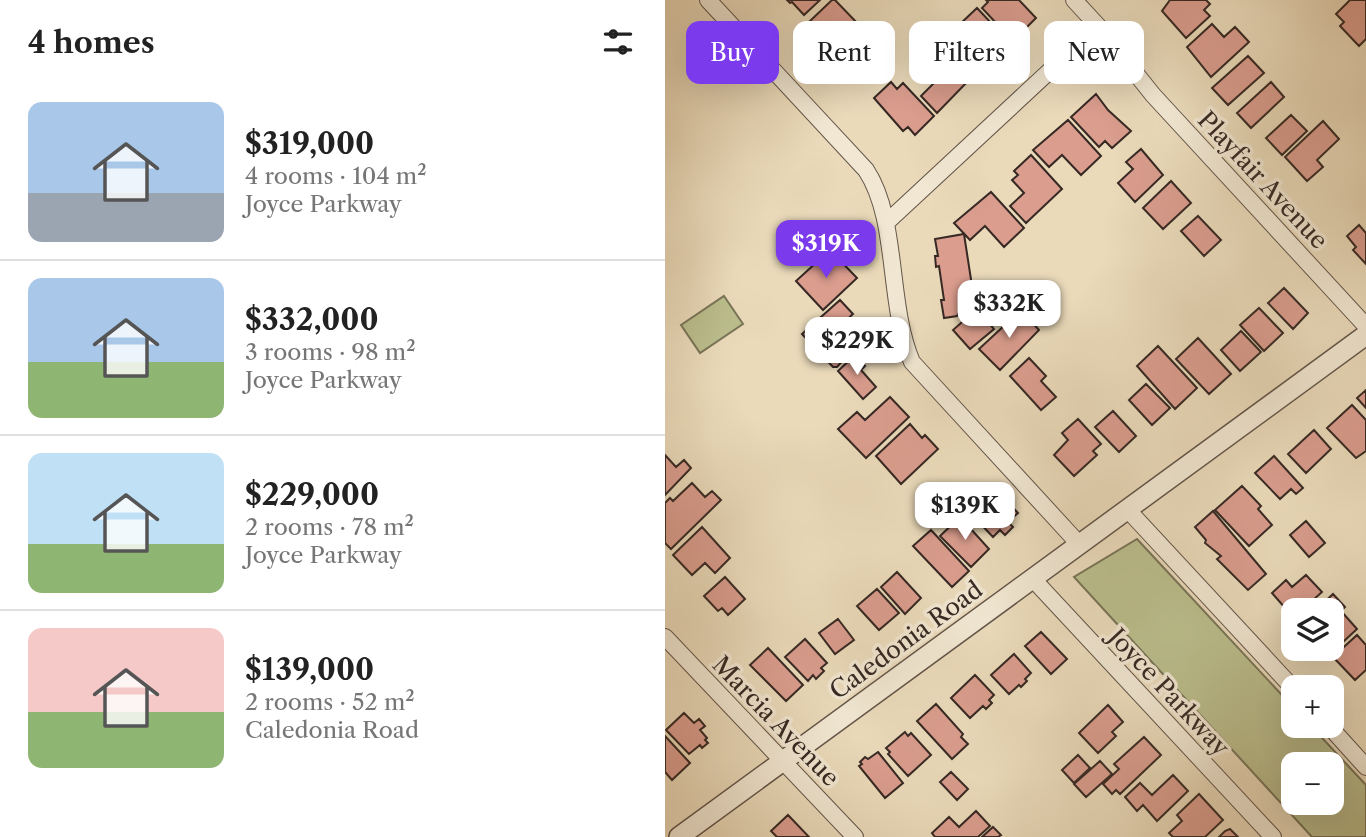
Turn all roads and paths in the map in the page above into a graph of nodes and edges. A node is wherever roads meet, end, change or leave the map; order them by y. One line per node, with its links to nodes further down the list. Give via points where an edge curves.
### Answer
1 (708, 0): 6 (street, via 866,170 875,183)
2 (1074, 0): 3 (street, Playfair Avenue)
3 (1093, 21)
4 (1044, 76): 6 (street)
5 (1144, 84): 7 (street, Playfair Avenue)
6 (885, 223): 10 (street, via 901,329 912,362)
7 (1366, 326)
8 (1366, 335): 9 (street, Caledonia Road)
9 (1127, 509): 10 (street, Caledonia Road); 13 (street)
10 (1079, 544): 11 (street, Caledonia Road)
11 (1032, 578): 15 (street, Caledonia Road); 19 (street, Joyce Parkway)
12 (665, 637): 15 (street, Marcia Avenue)
13 (1281, 675)
14 (1340, 738): 16 (street)
15 (783, 761): 17 (street, Caledonia Road); 18 (street, Marcia Avenue)
16 (1366, 766)
17 (679, 837)
18 (855, 837)
19 (1273, 837)

